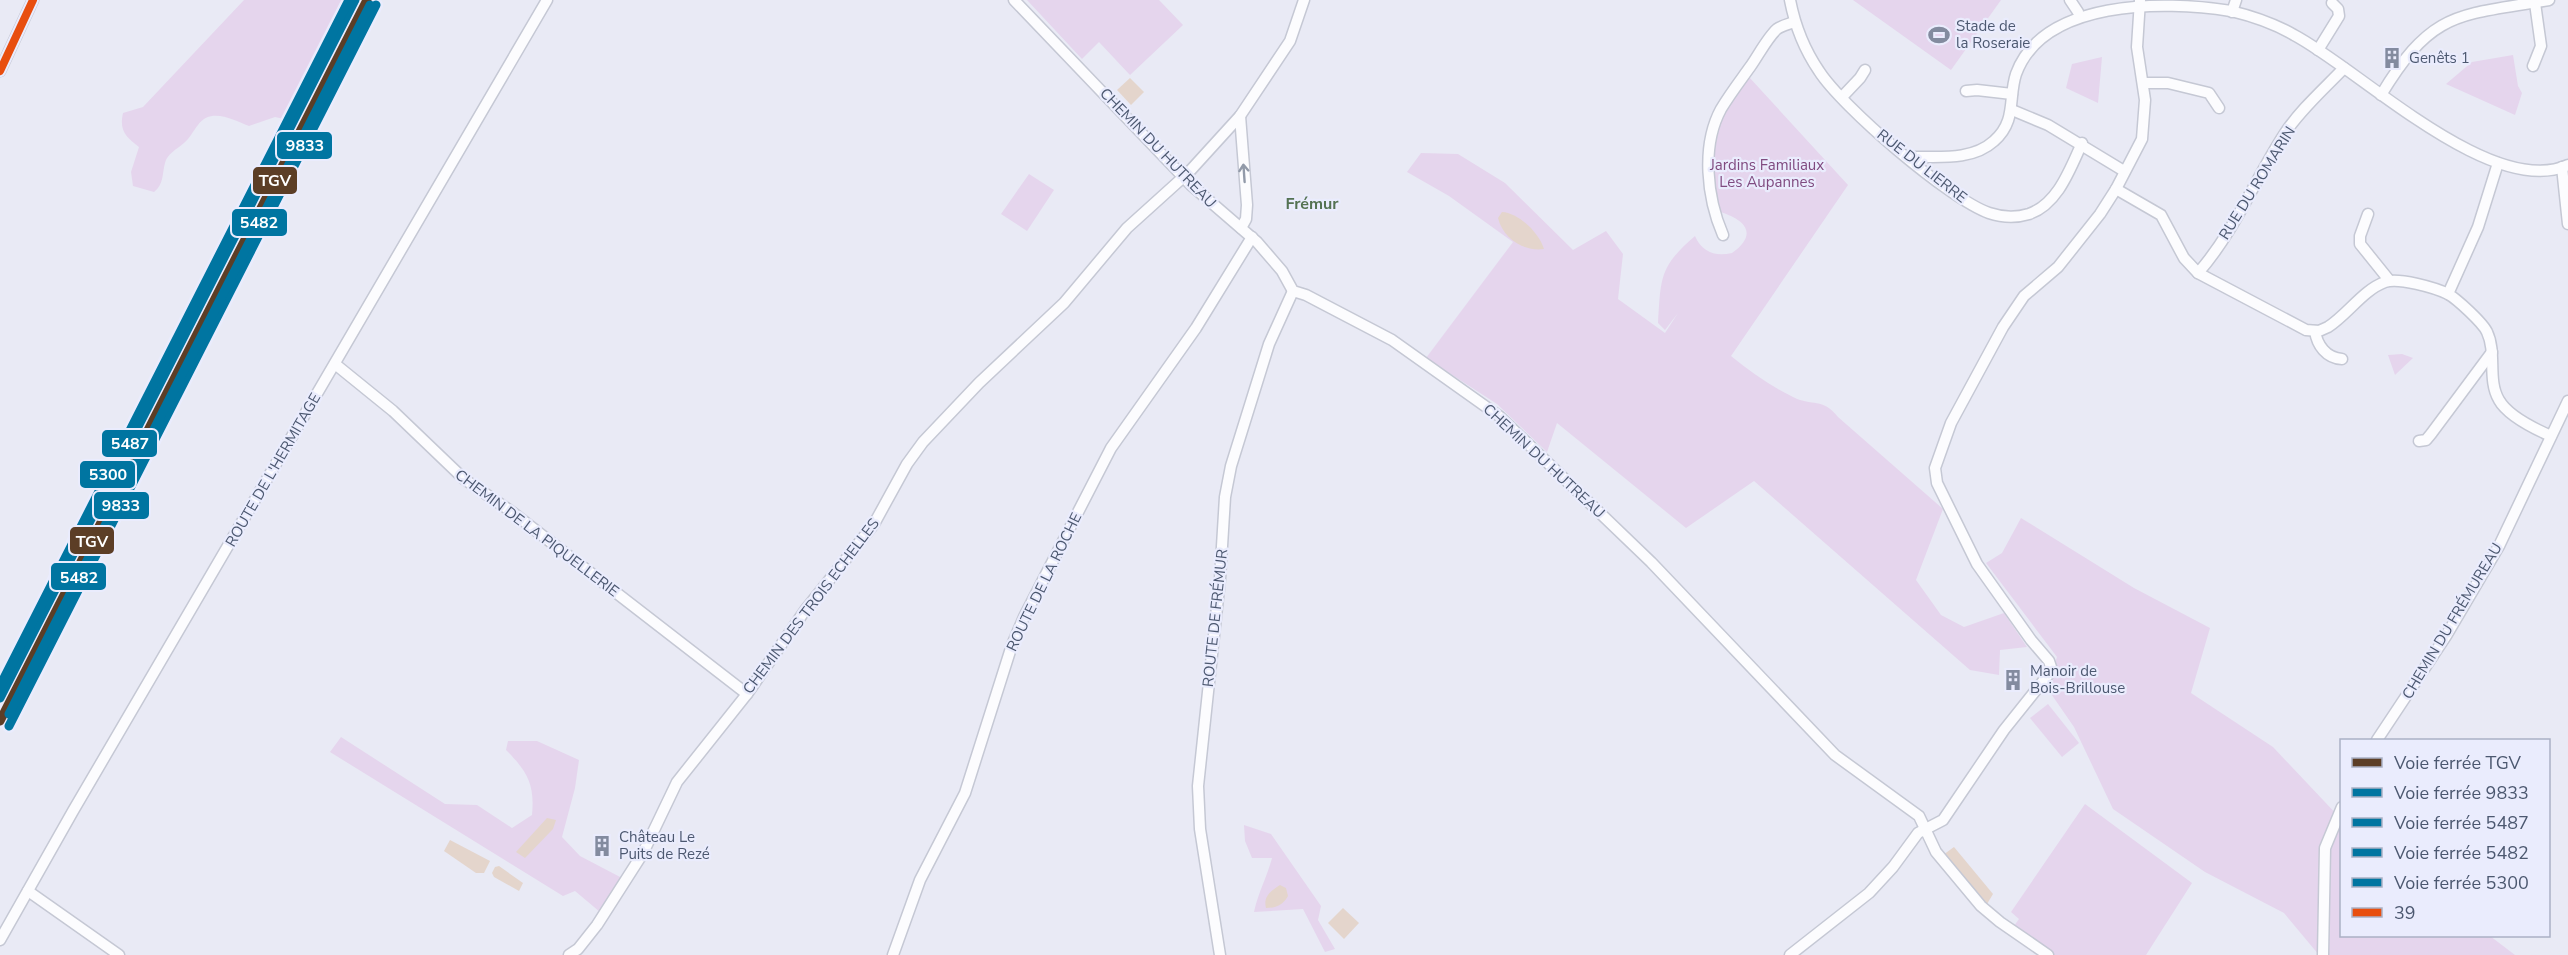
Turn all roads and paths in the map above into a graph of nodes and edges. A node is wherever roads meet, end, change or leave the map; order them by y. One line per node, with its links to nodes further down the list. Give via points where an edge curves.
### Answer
1 (33, 0): 16 (street)
2 (547, 0): 47 (street, ROUTE DE L'HERMITAGE)
3 (1014, 0): 33 (street, CHEMIN DU HUTREAU)
4 (1304, 0): 27 (street, CHEMIN DES TROIS ECHELLES, via 1290,41)
5 (1790, 0): 14 (street, RUE DU LIERRE)
6 (2070, 0): 12 (street)
7 (2140, 0): 12 (street); 13 (street, via 2176,1); 20 (street, via 2137,47)
8 (2236, 0): 13 (street)
9 (2549, 0): 11 (street)
10 (2332, 3): 15 (street, via 2339,16)
11 (2535, 3): 17 (street, via 2541,46); 23 (street, via 2465,14 2441,24 2421,39)
12 (2078, 12): 22 (street, via 2054,25 2035,42 2016,74)
13 (2232, 12): 15 (street, via 2294,34)
14 (1794, 22): 24 (street, RUE DU LIERRE, via 1820,73); 38 (street, via 1778,29 1720,110 1714,127 1709,173 1714,211)
15 (2318, 50): 18 (street)
16 (1, 65)
17 (2533, 66)
18 (2344, 68): 23 (street); 40 (street, RUE DU ROMARIN, via 2287,131 2237,220)
19 (1865, 70): 24 (street)
20 (2143, 83): 25 (street, via 2168,83 2209,93); 32 (street, via 2142,139)
21 (1966, 91): 22 (street)
22 (2012, 93): 26 (street)
23 (2381, 95): 30 (street, via 2447,139)
24 (1842, 97): 29 (street, RUE DU LIERRE)
25 (2219, 108)
26 (2012, 110): 28 (street); 29 (street, via 1994,141 1984,147 1946,157)
27 (1240, 116): 33 (street, CHEMIN DES TROIS ECHELLES); 37 (street, one-way to 27, via 1247,205)
28 (2082, 143): 29 (street, RUE DU LIERRE, via 2063,185 2040,209 2017,217 1989,213 1970,204); 32 (street)
29 (1907, 157)
30 (2498, 163): 31 (street, via 2527,170); 43 (street, via 2478,226)
31 (2565, 166): 36 (street)
32 (2124, 171): 34 (street)
33 (1182, 176): 37 (street, CHEMIN DU HUTREAU); 51 (street, CHEMIN DES TROIS ECHELLES, via 1127,228 1064,303 923,442 874,524 806,609)
34 (2116, 189): 40 (street, via 2161,215 2184,258); 54 (street, via 2058,267 2031,289 2002,327 1941,448 1935,476 1977,564 2053,666 1943,820)
35 (2368, 214): 41 (street, via 2360,244)
36 (2568, 224)
37 (1241, 228): 39 (street, CHEMIN DU HUTREAU)
38 (1724, 235)
39 (1252, 237): 42 (street, CHEMIN DU HUTREAU, via 1282,271); 59 (street, ROUTE DE LA ROCHE, via 1196,328 1111,448 1024,617 964,793 920,880)
40 (2198, 273): 44 (street, via 2300,328)
41 (2389, 280): 43 (street); 44 (street, via 2333,324)
42 (1293, 291): 54 (street, CHEMIN DU HUTREAU, via 1306,294 1392,340 1499,416 1655,566 1829,750 1915,812); 60 (street, ROUTE DE FRÉMUR, via 1269,344 1225,497 1197,796)
43 (2448, 294): 45 (street, via 2481,323)
44 (2315, 331): 46 (street, via 2317,342 2327,354)
45 (2492, 352): 49 (street, via 2495,391 2501,404); 50 (street, via 2431,434)
46 (2342, 359)
47 (335, 364): 51 (street, CHEMIN DE LA PIQUELLERIE, via 393,411 464,479); 55 (street, ROUTE DE L'HERMITAGE)
48 (2568, 401): 49 (street, CHEMIN DU FRÉMUREAU)
49 (2551, 436): 52 (street, CHEMIN DU FRÉMUREAU, via 2472,594)
50 (2418, 441)
51 (747, 694): 58 (street, CHEMIN DES TROIS ECHELLES, via 677,782 642,853 597,925)
52 (2378, 739)
53 (2340, 812): 63 (street, via 2325,848)
54 (1927, 830): 61 (street, via 1918,833 1869,893); 62 (street, CHEMIN DU HUTREAU, via 1936,852 1968,892 2000,922)
55 (28, 891): 56 (street, ROUTE DE L'HERMITAGE); 57 (street)
56 (0, 940)
57 (119, 955)
58 (569, 955)
59 (892, 955)
60 (1220, 955)
61 (1790, 955)
62 (2048, 955)
63 (2323, 955)

